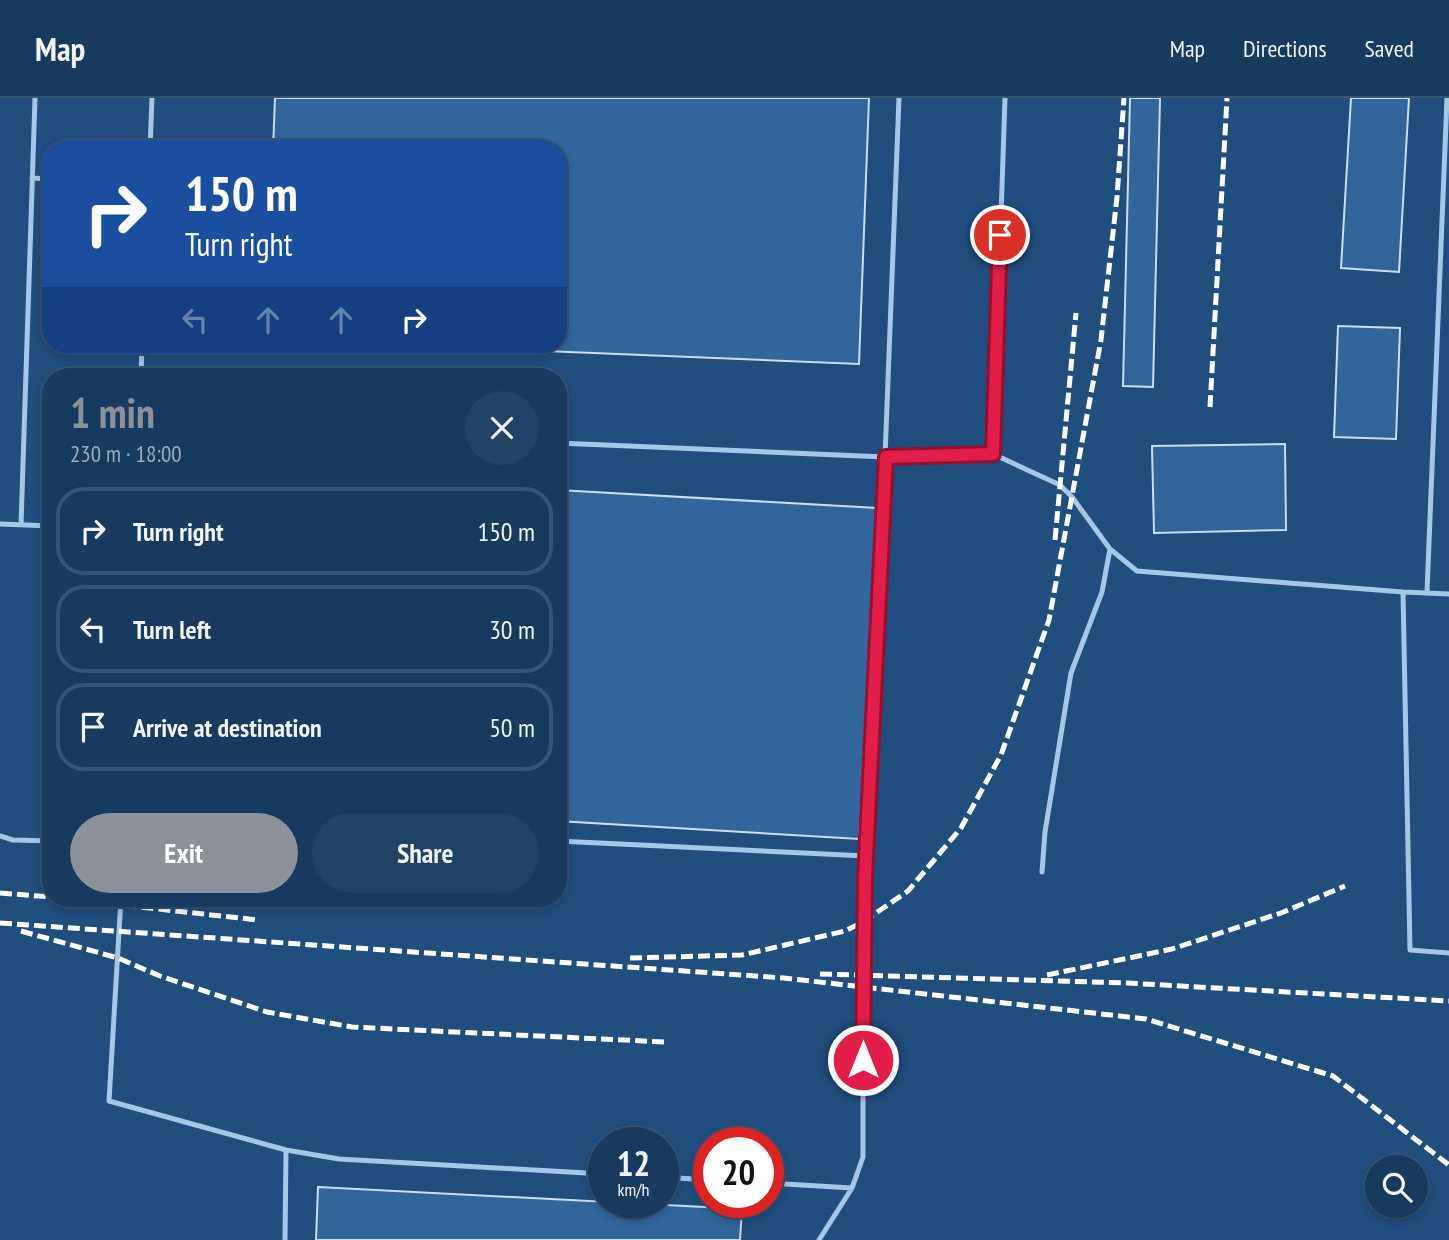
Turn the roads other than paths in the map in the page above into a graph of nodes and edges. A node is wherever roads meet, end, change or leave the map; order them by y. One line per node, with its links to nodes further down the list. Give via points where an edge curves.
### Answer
1 (34, 98): 7 (lane)
2 (152, 98): 6 (lane)
3 (899, 98): 11 (lane)
4 (1005, 98): 10 (lane)
5 (1447, 98): 17 (lane)
6 (150, 140)
7 (32, 178): 8 (lane); 13 (lane)
8 (42, 179)
9 (567, 443): 11 (lane)
10 (993, 454): 11 (lane); 15 (lane, via 1060,485)
11 (886, 457): 22 (lane)
12 (0, 524): 13 (lane)
13 (21, 525): 14 (lane)
14 (42, 526)
15 (1110, 548): 16 (lane, via 1137,571); 23 (lane, via 1102,592 1071,673)
16 (1403, 592): 17 (lane); 25 (lane, via 1410,950)
17 (1427, 592): 18 (lane)
18 (1449, 594)
19 (0, 836): 20 (lane)
20 (42, 841)
21 (567, 841): 22 (lane)
22 (866, 856): 29 (lane, via 863,1157)
23 (1042, 873)
24 (120, 907): 26 (lane, via 109,1101)
25 (1449, 953)
26 (286, 1150): 27 (lane, via 339,1158); 30 (lane)
27 (588, 1173)
28 (784, 1184): 29 (lane)
29 (852, 1188): 31 (lane)
30 (285, 1240)
31 (819, 1240)

